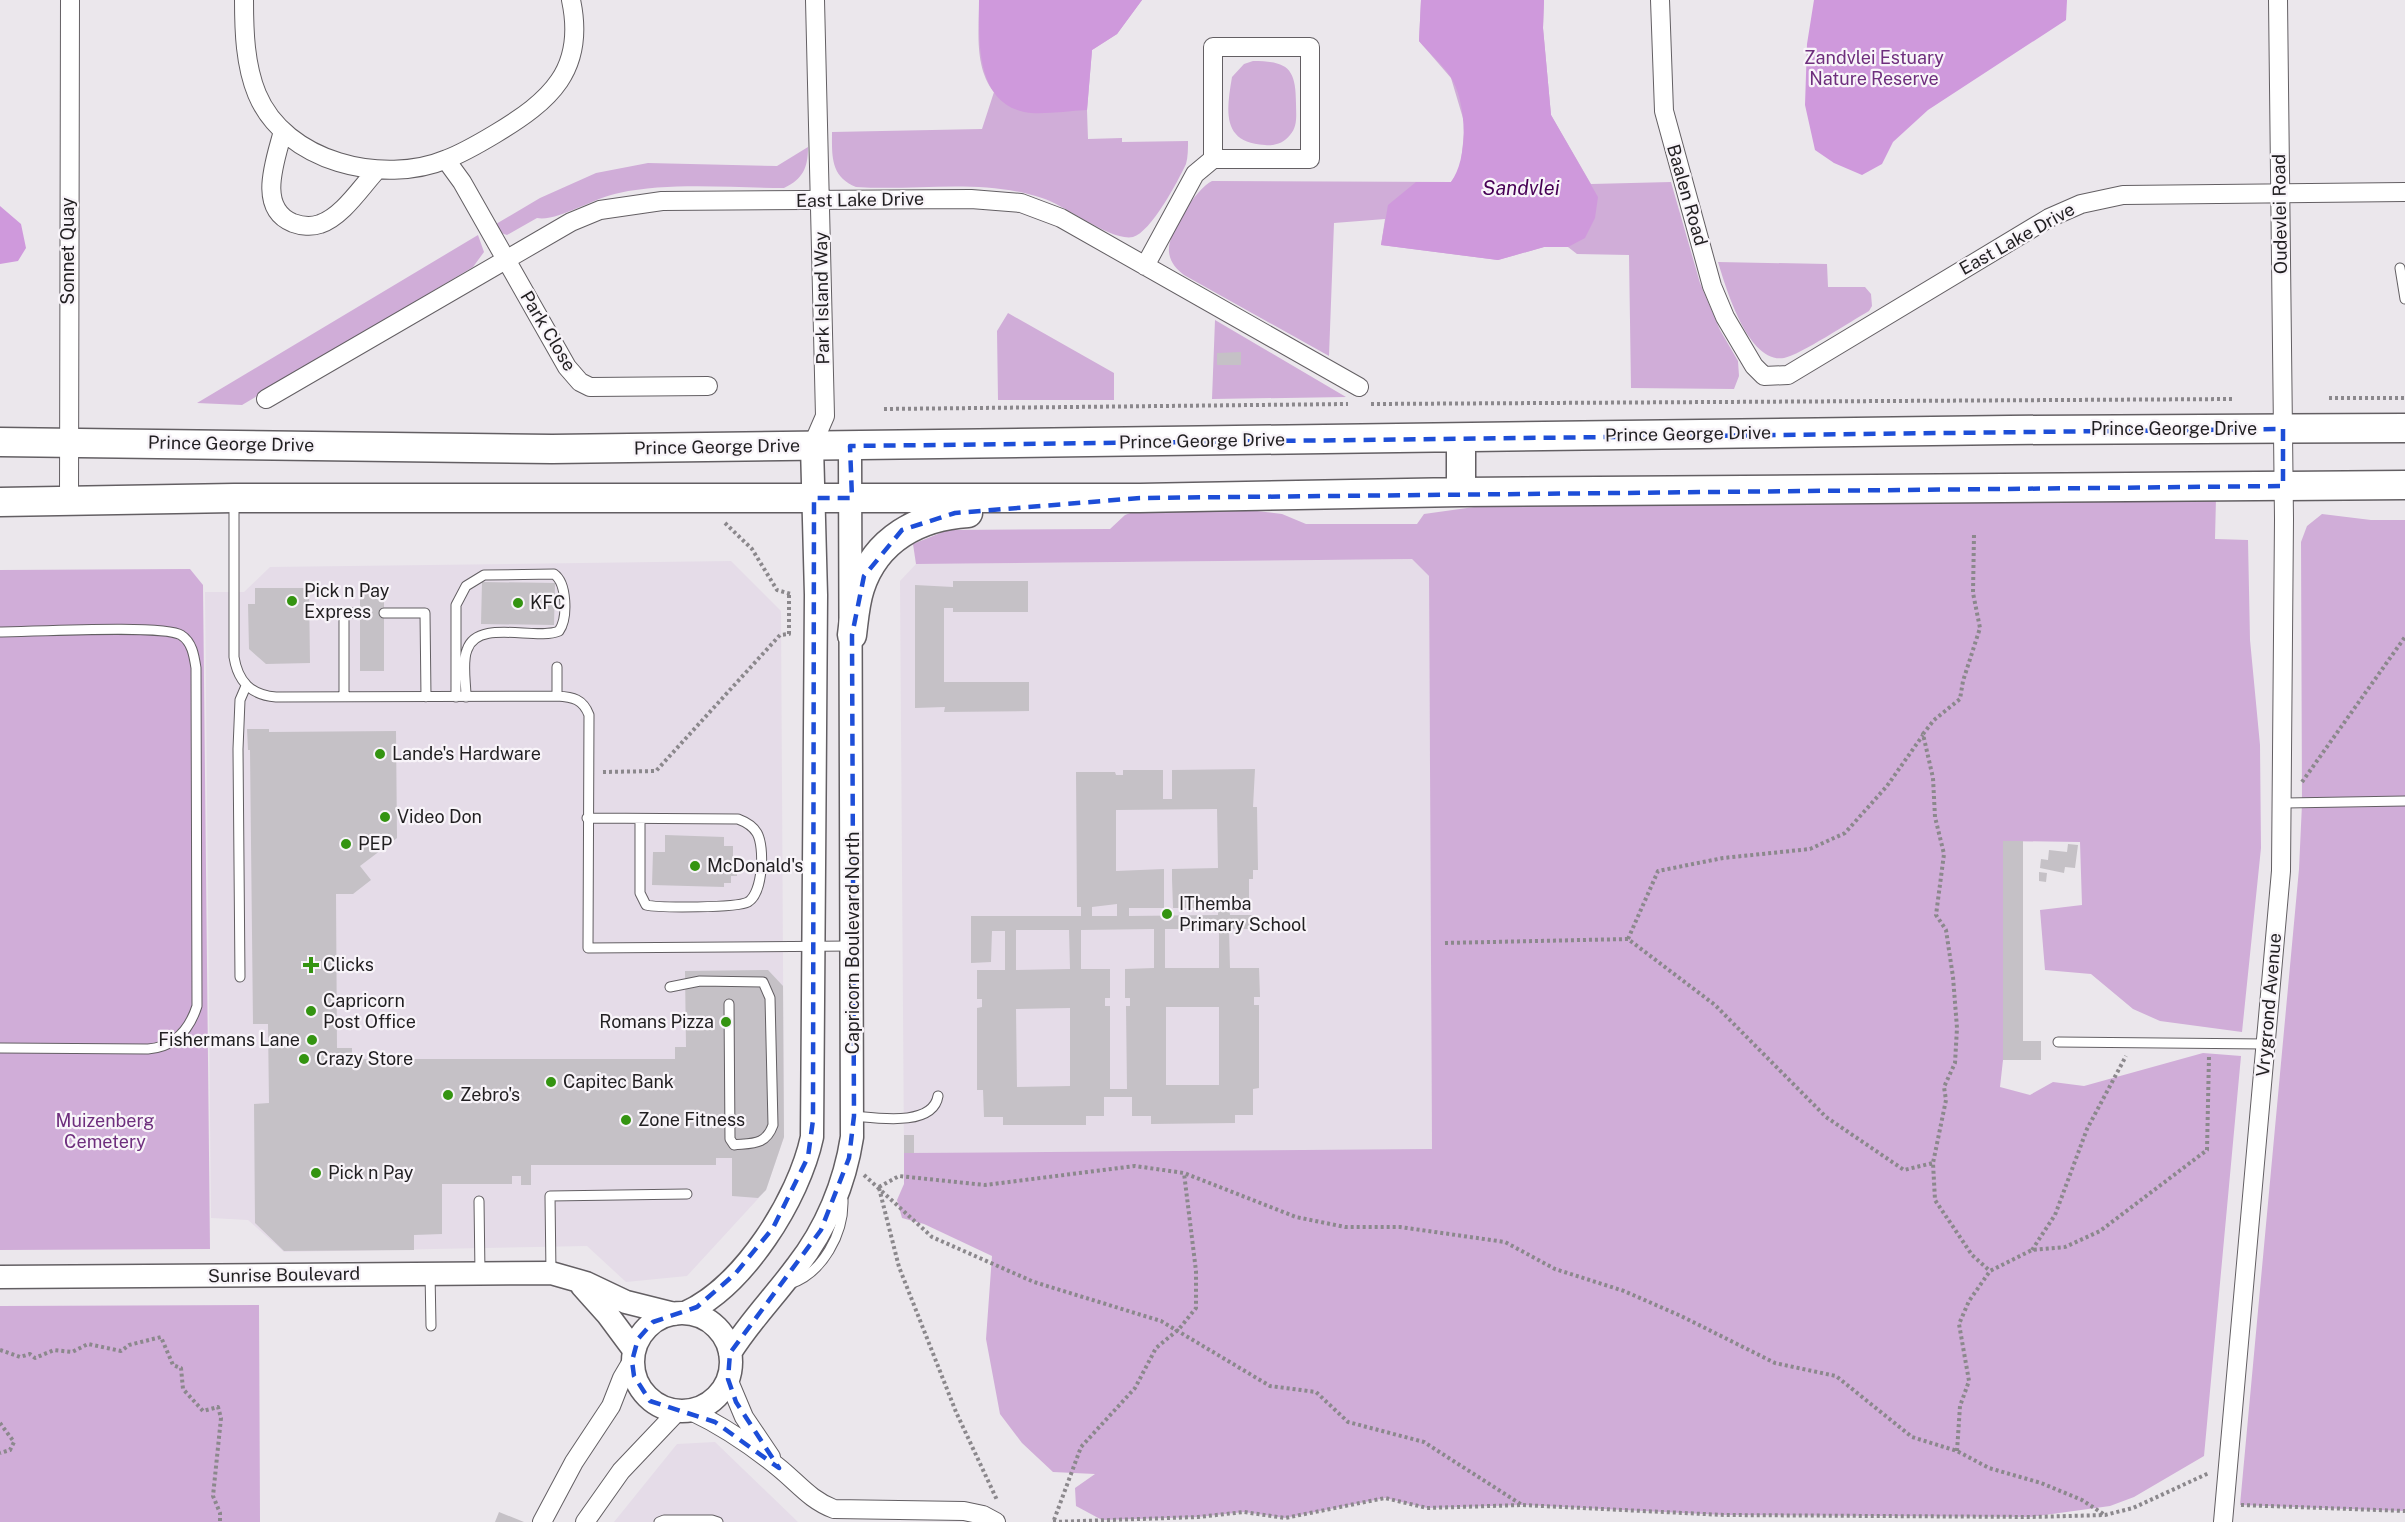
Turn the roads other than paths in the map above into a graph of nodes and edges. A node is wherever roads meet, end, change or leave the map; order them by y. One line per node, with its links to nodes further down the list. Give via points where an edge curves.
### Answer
1 (70, 0): 27 (street, Sonnet Quay)
2 (244, 0): 7 (street, via 248,57 258,96)
3 (571, 0): 9 (street, via 576,21 574,41 561,78 546,99 530,113)
4 (815, 0): 13 (street, Park Island Way)
5 (1660, 0): 18 (street, Baalen Road, via 1661,80 1667,122 1712,286 1725,317)
6 (2278, 0): 11 (street, Oudevlei Road)
7 (283, 131): 10 (street, via 326,157); 10 (street, via 271,196 276,209 291,222 302,226 321,224 343,207)
8 (1213, 159): 8 (street, via 1310,159 1310,47 1213,47); 15 (street, via 1195,174)
9 (446, 160): 10 (street, via 408,169); 14 (street, Park Close)
10 (377, 170)
11 (2279, 191): 12 (street, East Lake Drive); 18 (street, East Lake Drive, via 2123,195 2081,204 2049,218 1788,375); 24 (street, Oudevlei Road)
12 (2405, 192)
13 (820, 200): 14 (street, East Lake Drive, via 630,204 600,210 571,222); 15 (street, East Lake Drive, via 971,199 1021,203 1061,218); 22 (street, Park Island Way)
14 (506, 261): 19 (street, Park Close, via 567,367 580,382 590,387); 21 (street, East Lake Drive)
15 (1145, 266): 20 (street, East Lake Drive)
16 (2400, 268): 17 (lane)
17 (2405, 300)
18 (1764, 376)
19 (708, 386)
20 (1358, 398)
21 (266, 399)
22 (825, 416): 28 (street, Park Island Way); 29 (street)
23 (2405, 428): 24 (main road, Prince George Drive)
24 (2283, 429): 25 (main road, Prince George Drive); 30 (street, Oudevlei Road)
25 (1461, 438): 29 (main road, Prince George Drive); 32 (main road)
26 (0, 442): 27 (main road, Prince George Drive)
27 (68, 442): 28 (main road, Prince George Drive, via 552,449); 37 (street, Sonnet Quay)
28 (812, 446): 29 (main road, Prince George Drive); 34 (street)
29 (850, 446): 35 (street, Capricorn Boulevard North)
30 (2283, 486): 31 (main road); 32 (main road); 50 (street, Vrygrond Avenue)
31 (2405, 486)
32 (1461, 492): 36 (main road)
33 (234, 498): 34 (main road); 37 (main road); 44 (lane, via 234,657 236,672)
34 (813, 498): 35 (main road); 54 (street, via 816,595)
35 (852, 498): 36 (main road); 42 (street, Capricorn Boulevard North)
36 (1140, 498): 42 (main road, via 955,513 919,522 895,536 871,564 859,590)
37 (69, 501): 38 (main road)
38 (0, 502)
39 (384, 613): 47 (lane, via 425,613)
40 (360, 614): 45 (lane, via 344,614)
41 (0, 632): 60 (lane, via 137,630 172,632 186,640 193,650 196,668 198,832 197,1006 176,1040 161,1048 148,1049)
42 (852, 634): 53 (street, Capricorn Boulevard North)
43 (557, 667): 46 (lane)
44 (246, 686): 45 (lane, via 262,695); 55 (lane, via 240,700 238,749)
45 (344, 696): 47 (lane)
46 (557, 696): 48 (lane); 51 (lane, via 578,700 588,716)
47 (426, 697): 48 (lane)
48 (461, 697): 48 (lane, via 455,612 466,586 484,575 554,573 563,582 559,631 488,633 476,638 466,650)
49 (2405, 801): 50 (lane)
50 (2283, 804): 59 (street, Vrygrond Avenue)
51 (587, 818): 52 (lane); 54 (lane, via 588,948)
52 (640, 819): 52 (lane, via 746,822 758,834 761,844 760,886 756,894 740,905 646,905 640,893)
53 (853, 946): 54 (lane); 62 (street, Capricorn Boulevard North)
54 (812, 947): 69 (street, via 813,1120 808,1157 773,1228 735,1274 711,1298)
55 (240, 977)
56 (670, 987): 57 (lane, via 700,981 763,982 770,998 773,1125 762,1142 734,1144 730,1139)
57 (729, 1005)
58 (2058, 1042): 59 (lane)
59 (2266, 1044): 81 (street, Vrygrond Avenue)
60 (0, 1048)
61 (938, 1096): 62 (lane, via 935,1107 925,1114)
62 (854, 1116): 71 (street, Capricorn Boulevard North, via 851,1176 821,1230)
63 (687, 1194): 67 (lane, via 550,1196)
64 (479, 1201): 66 (lane)
65 (430, 1273): 66 (street, Sunrise Boulevard); 68 (street, Sunrise Boulevard); 70 (lane)
66 (480, 1273): 67 (street, Sunrise Boulevard)
67 (560, 1275): 69 (street, Sunrise Boulevard, via 626,1302); 72 (street, via 597,1302)
68 (0, 1277)
69 (679, 1313): 71 (street, via 698,1316 719,1330); 72 (street, via 653,1322)
70 (431, 1326)
71 (730, 1353): 73 (street)
72 (633, 1356): 74 (street, via 634,1376 640,1390 656,1405); 76 (street, via 611,1406 574,1462)
73 (728, 1379): 74 (street, via 714,1400); 75 (street, via 744,1417)
74 (684, 1411): 75 (street, via 725,1428); 77 (street, via 621,1471)
75 (779, 1468): 80 (street, via 815,1502 834,1509 964,1511)
76 (542, 1522)
77 (585, 1522)
78 (659, 1522): 79 (lane)
79 (718, 1522)
80 (996, 1522)
81 (2223, 1522)

